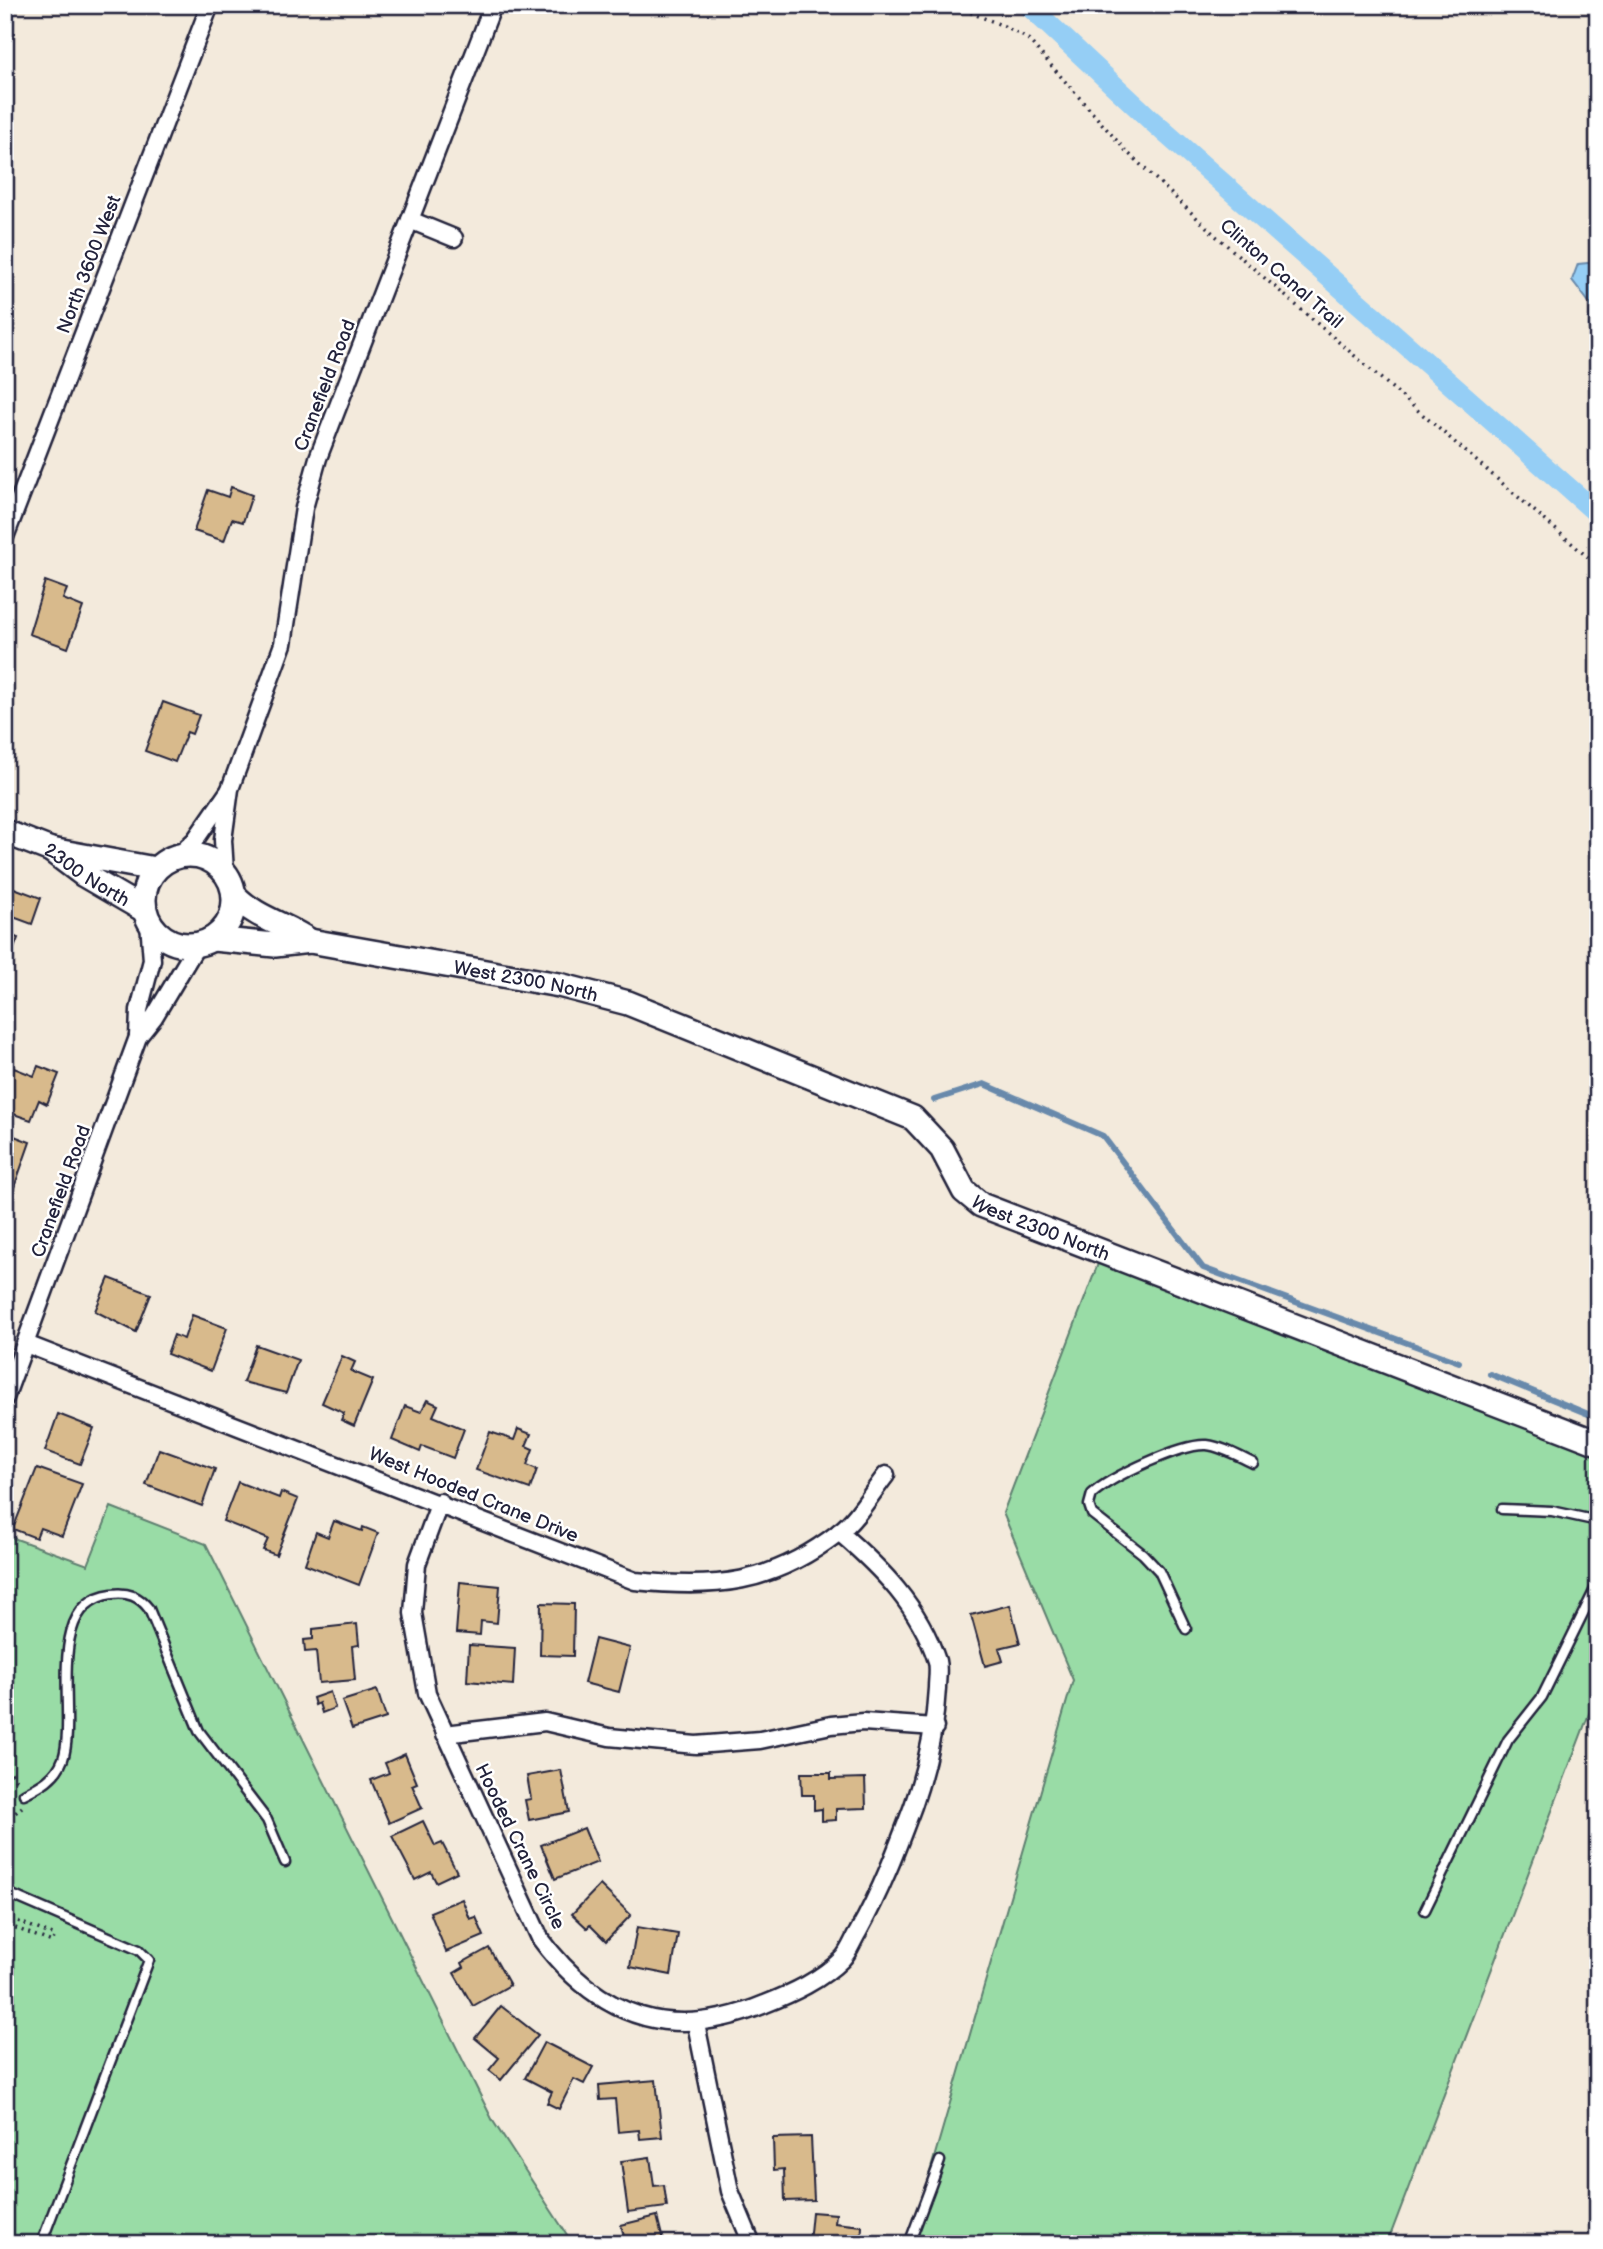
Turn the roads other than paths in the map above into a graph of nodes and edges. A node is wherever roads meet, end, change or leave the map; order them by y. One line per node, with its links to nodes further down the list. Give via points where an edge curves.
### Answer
1 (211, 5): 5 (street, North 3600 West)
2 (493, 5): 3 (street, Cranefield Road)
3 (410, 220): 4 (street); 6 (street, Cranefield Road, via 318,458 304,508 283,644)
4 (454, 238)
5 (5, 537)
6 (230, 789): 9 (street, Cranefield Road, via 195,840); 11 (street, Cranefield Road, via 223,840)
7 (5, 832): 8 (street)
8 (51, 850): 10 (street, 2300 North); 13 (street, 2300 North)
9 (178, 856): 10 (street); 11 (street, via 204,857)
10 (155, 869): 13 (street, via 145,888)
11 (225, 872): 12 (street)
12 (234, 896): 14 (street, via 264,918); 15 (street, via 230,920)
13 (147, 916): 15 (street, via 169,942); 16 (street, Cranefield Road, via 152,960 138,1010)
14 (310, 941): 15 (street); 19 (street, West 2300 North, via 490,972 628,1003 913,1118 942,1149 964,1191 981,1205)
15 (205, 942): 16 (street, Cranefield Road)
16 (138, 1037): 17 (street, Cranefield Road)
17 (26, 1344): 18 (street, Cranefield Road); 22 (street, West Hooded Crane Drive)
18 (5, 1398)
19 (1598, 1443)
20 (1253, 1463): 27 (lane, via 1224,1450 1193,1446 1092,1494 1092,1514 1159,1571)
21 (886, 1475): 25 (street, West Hooded Crane Drive)
22 (440, 1502): 25 (street, West Hooded Crane Drive, via 635,1581 688,1586 734,1583 787,1564); 29 (street, Hooded Crane Circle, via 417,1564 413,1613 427,1693)
23 (1502, 1509): 24 (lane, via 1552,1511)
24 (1598, 1521)
25 (839, 1532): 28 (street, Hooded Crane Circle, via 881,1568 916,1615 938,1664)
26 (1598, 1583): 33 (lane, via 1542,1697 1508,1740)
27 (1186, 1629)
28 (935, 1727): 29 (street, via 863,1722 760,1740 696,1745 608,1737 545,1722); 34 (street, Hooded Crane Circle, via 924,1775 880,1894 843,1958 800,1990 739,2015)
29 (445, 1734): 34 (street, Hooded Crane Circle, via 540,1938 559,1964 590,1993 622,2010 658,2021)
30 (24, 1794): 31 (lane, via 53,1775 63,1759 66,1675 78,1617 102,1595 129,1594 149,1609 199,1731 267,1820)
31 (285, 1861)
32 (5, 1892): 36 (lane, via 139,1950 149,1960)
33 (1424, 1910)
34 (696, 2024): 37 (street, via 730,2191)
35 (940, 2161): 38 (lane)
36 (41, 2244)
37 (752, 2244)
38 (909, 2244)

